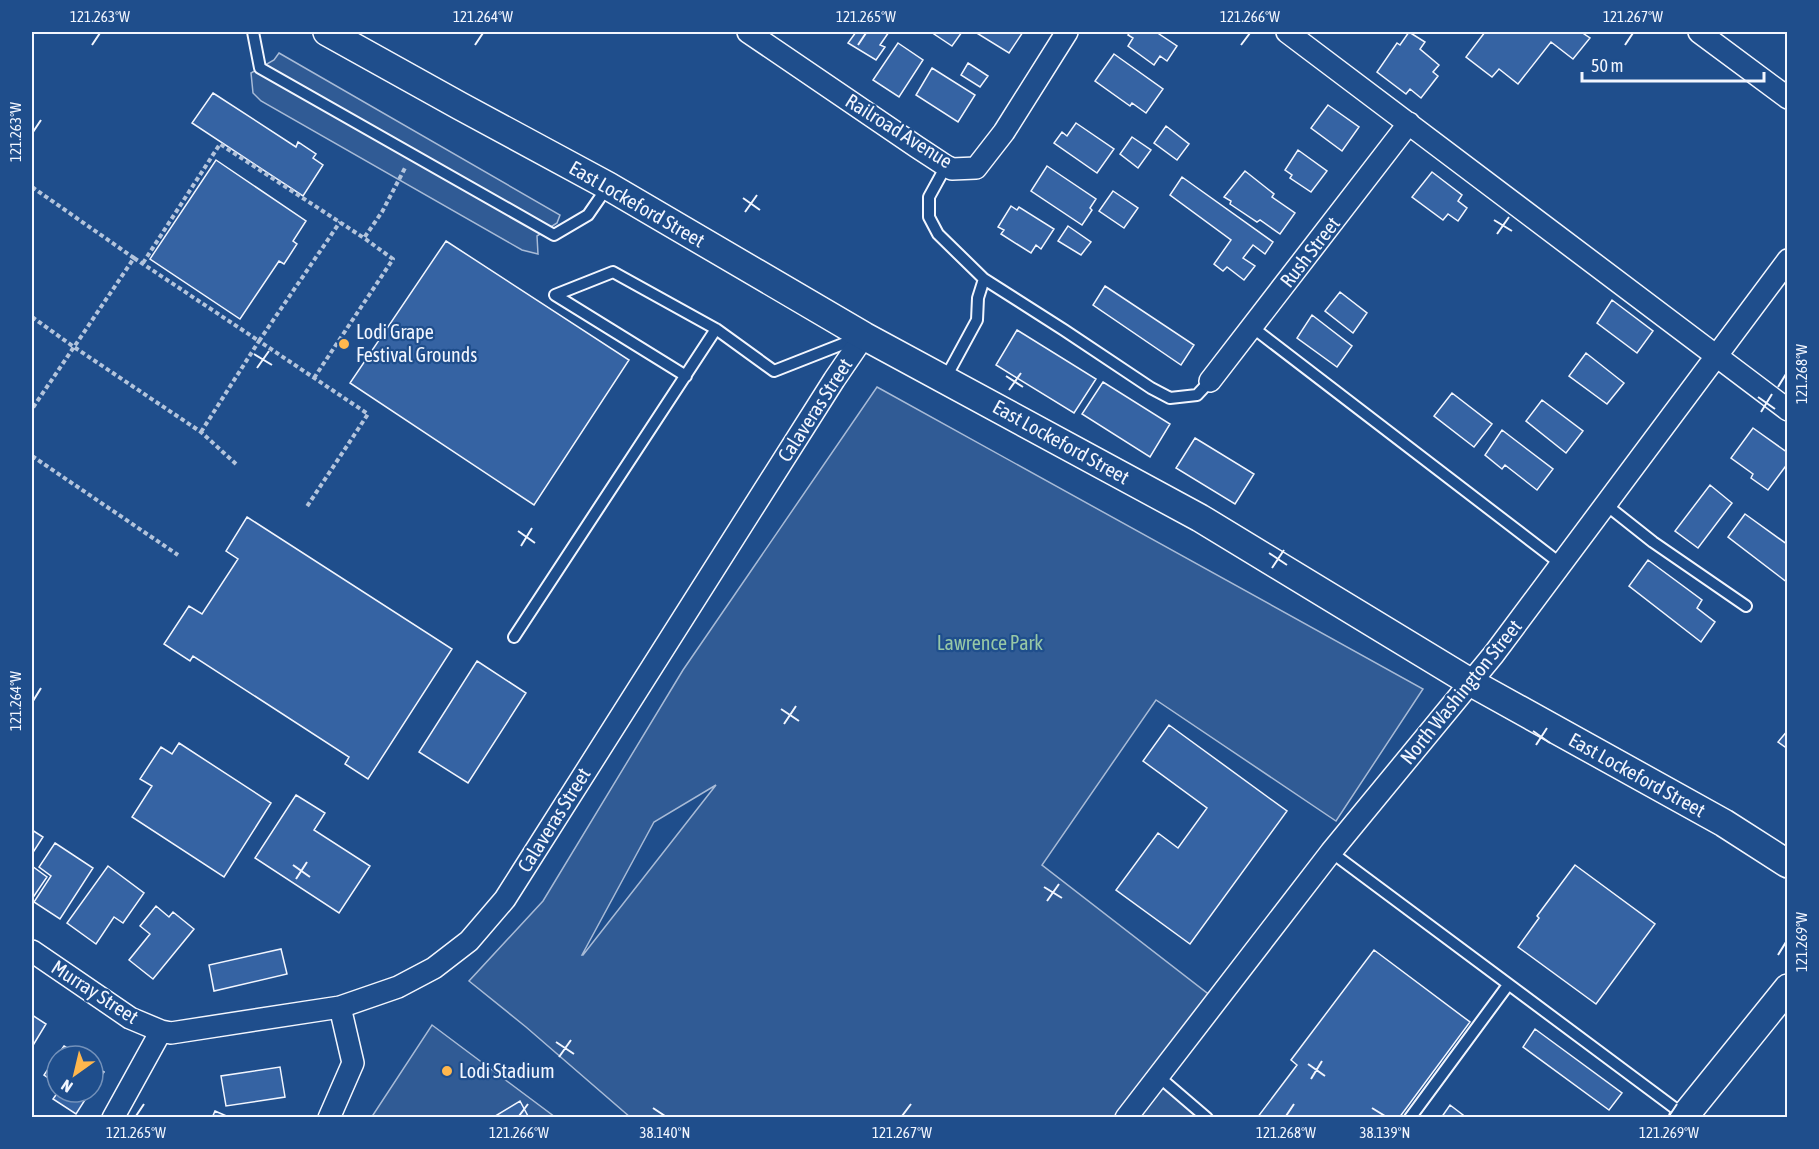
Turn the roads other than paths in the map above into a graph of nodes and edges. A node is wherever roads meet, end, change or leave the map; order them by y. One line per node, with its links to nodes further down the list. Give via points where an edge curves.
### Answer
1 (253, 32): 10 (lane, via 260,68 554,235 588,215)
2 (327, 32): 10 (street, East Lockeford Street)
3 (748, 32): 9 (street, Railroad Avenue)
4 (1067, 32): 9 (street, Railroad Avenue, via 1004,132 976,168 952,169)
5 (1287, 32): 8 (street)
6 (1699, 32): 7 (street)
7 (1788, 98)
8 (1409, 123): 13 (street, Rush Street); 16 (street)
9 (946, 165): 12 (lane, via 929,198 929,217 938,234)
10 (608, 186): 15 (street, East Lockeford Street)
11 (1788, 260): 16 (street, North Washington Street)
12 (984, 279): 18 (lane, via 977,320); 19 (lane, via 1170,398 1197,396)
13 (1252, 327): 19 (street, Rush Street); 22 (lane)
14 (717, 329): 15 (lane, via 774,371); 17 (lane); 17 (lane, via 613,272 555,296)
15 (864, 336): 18 (street, East Lockeford Street); 31 (street, Calaveras Street, via 505,898 469,941 434,968 398,987)
16 (1715, 356): 20 (street); 21 (street, North Washington Street)
17 (686, 376): 24 (lane)
18 (945, 380): 25 (street, East Lockeford Street, via 1200,518)
19 (1210, 381)
20 (1788, 410)
21 (1605, 504): 22 (street, North Washington Street); 23 (lane)
22 (1561, 564): 25 (street, North Washington Street)
23 (1746, 606)
24 (514, 637)
25 (1470, 682): 26 (street, North Washington Street); 27 (street, East Lockeford Street, via 1724,823)
26 (1331, 852): 29 (lane); 33 (street, North Washington Street)
27 (1788, 864)
28 (32, 951): 32 (street, Murray Street, via 130,1018)
29 (1508, 985): 34 (lane); 39 (lane)
30 (1788, 988): 34 (street)
31 (340, 1007): 32 (street, Calaveras Street, via 171,1033); 36 (street, via 353,1063)
32 (161, 1031): 35 (street)
33 (1158, 1076): 37 (street, North Washington Street); 38 (lane)
34 (1685, 1117)
35 (113, 1118)
36 (329, 1118)
37 (1126, 1118)
38 (1207, 1118)
39 (1410, 1118)

